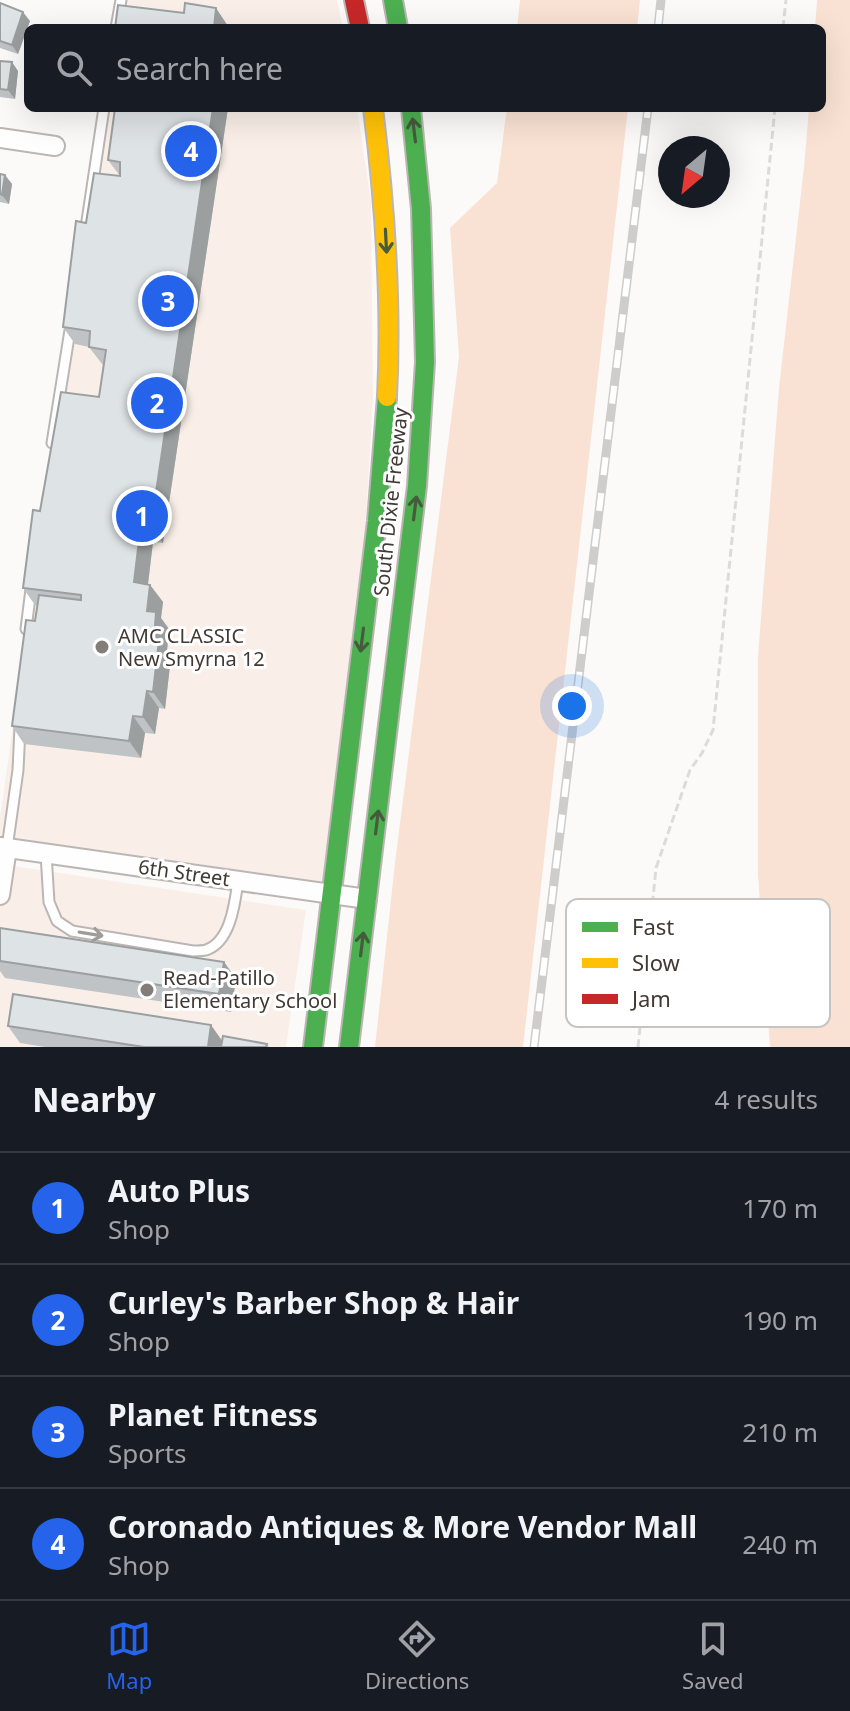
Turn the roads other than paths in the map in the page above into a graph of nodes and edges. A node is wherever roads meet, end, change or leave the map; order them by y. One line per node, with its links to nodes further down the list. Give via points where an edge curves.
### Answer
1 (121, 0): 4 (lane)
2 (354, 0): 5 (main road)
3 (393, 0): 6 (main road)
4 (117, 24)
5 (359, 24)
6 (397, 24)
7 (103, 112): 13 (lane)
8 (374, 112): 12 (main road, South Dixie Freeway)
9 (411, 112): 12 (main road, South Dixie Freeway, one-way to 9)
10 (0, 138): 11 (street)
11 (55, 146)
12 (403, 208): 16 (main road, South Dixie Freeway, one-way to 16, via 388,283 384,453); 17 (main road, South Dixie Freeway, one-way to 12, via 425,362)
13 (82, 248)
14 (73, 310): 15 (lane)
15 (51, 449)
16 (373, 552): 17 (street); 24 (main road, South Dixie Freeway, one-way to 24)
17 (409, 556): 26 (main road, South Dixie Freeway, one-way to 17)
18 (31, 584): 19 (lane)
19 (26, 643)
20 (21, 721): 21 (lane)
21 (4, 847): 22 (street, 6th Street); 25 (street)
22 (46, 854): 23 (street, 6th Street); 23 (lane, one-way to 23, via 49,902 57,921 72,931 193,951 218,942 231,919)
23 (238, 881): 24 (street, 6th Street)
24 (331, 894): 26 (street, 6th Street); 27 (main road, South Dixie Freeway)
25 (0, 895)
26 (367, 899): 28 (main road, South Dixie Freeway, one-way to 26)
27 (313, 1047)
28 (349, 1047)

